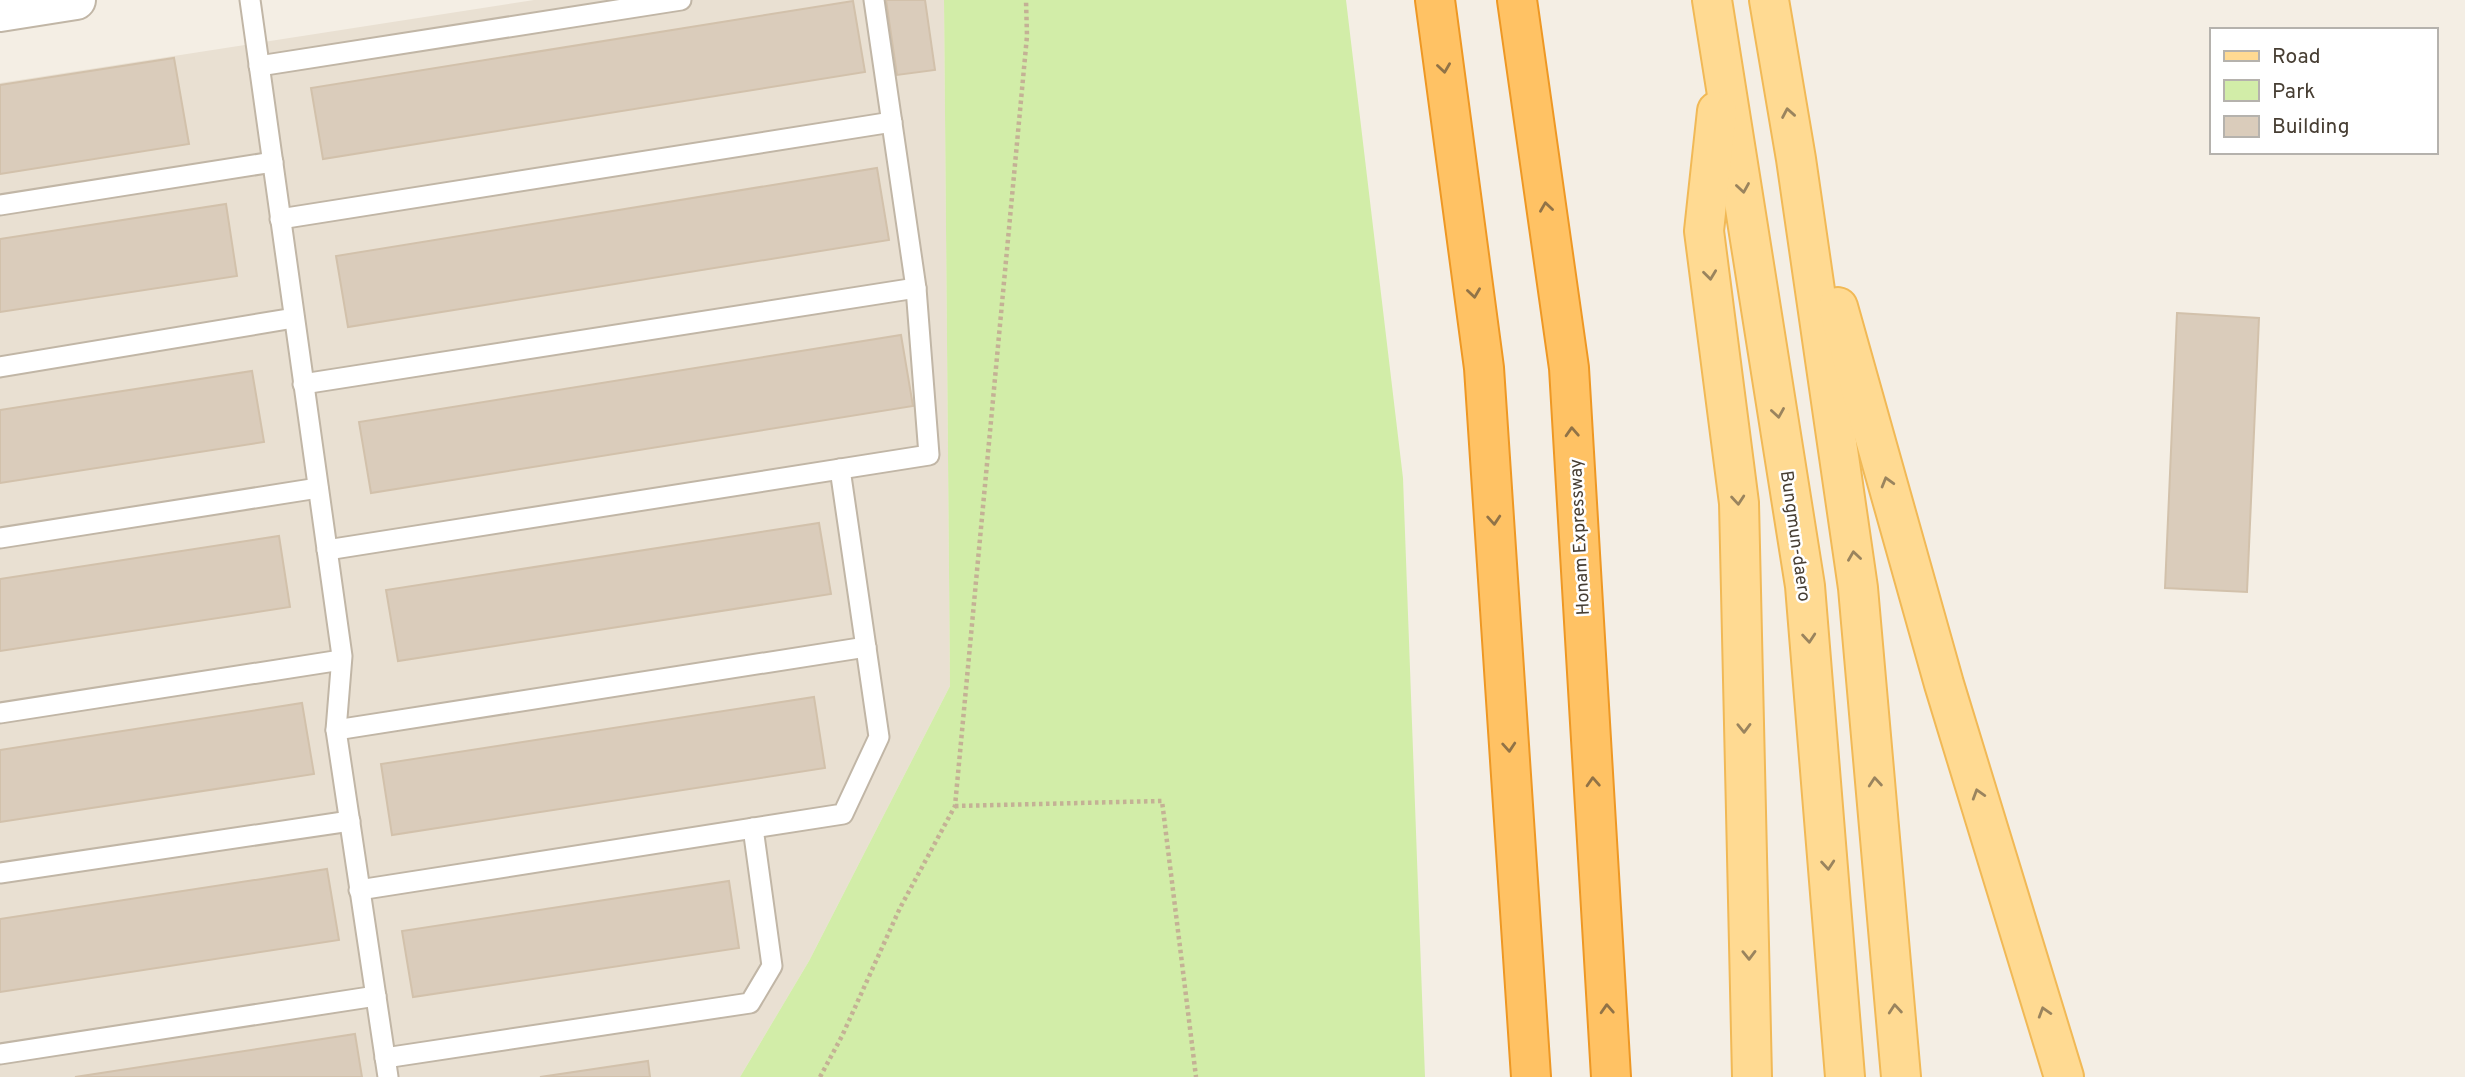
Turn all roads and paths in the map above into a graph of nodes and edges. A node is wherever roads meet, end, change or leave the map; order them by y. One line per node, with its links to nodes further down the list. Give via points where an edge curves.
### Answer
1 (76, 0): 10 (street)
2 (250, 0): 12 (lane)
3 (681, 0): 12 (lane)
4 (874, 0): 13 (lane)
5 (1026, 0): 30 (path, via 1027,36)
6 (1435, 0): 40 (highway, one-way to 40, via 1484,368)
7 (1517, 0): 41 (highway, Honam Expressway, one-way to 7, via 1569,369)
8 (1712, 0): 11 (main road, Bungmun-daero)
9 (1769, 0): 14 (main road, one-way to 9)
10 (0, 12)
11 (1723, 61): 42 (main road, one-way to 42, via 1704,230 1739,503); 43 (main road, Bungmun-daero, one-way to 43, via 1805,586)
12 (258, 66): 15 (lane)
13 (892, 122): 17 (lane); 18 (lane)
14 (1796, 159): 44 (main road, one-way to 14, via 1858,588); 45 (main road, one-way to 14, via 1944,684)
15 (273, 162): 16 (lane); 17 (lane)
16 (0, 205)
17 (280, 219): 19 (lane)
18 (916, 288): 21 (lane); 22 (lane, via 929,455)
19 (294, 318): 20 (lane); 21 (lane)
20 (0, 367)
21 (303, 384): 23 (lane)
22 (840, 470): 25 (lane); 26 (lane)
23 (318, 488): 24 (lane); 25 (lane)
24 (0, 538)
25 (327, 550): 27 (lane)
26 (866, 647): 29 (lane); 32 (lane, via 879,737 843,814)
27 (341, 660): 28 (lane); 29 (lane)
28 (0, 713)
29 (335, 730): 31 (lane)
30 (955, 806): 38 (path, via 900,908); 39 (path, via 1162,801)
31 (350, 821): 33 (lane); 34 (lane)
32 (753, 828): 34 (lane); 37 (lane, via 772,965 750,1003)
33 (0, 873)
34 (359, 890): 35 (lane)
35 (376, 996): 36 (lane); 37 (lane)
36 (0, 1054)
37 (387, 1068)
38 (820, 1077)
39 (1196, 1077)
40 (1531, 1077)
41 (1611, 1077)
42 (1752, 1077)
43 (1845, 1077)
44 (1902, 1077)
45 (2064, 1077)

